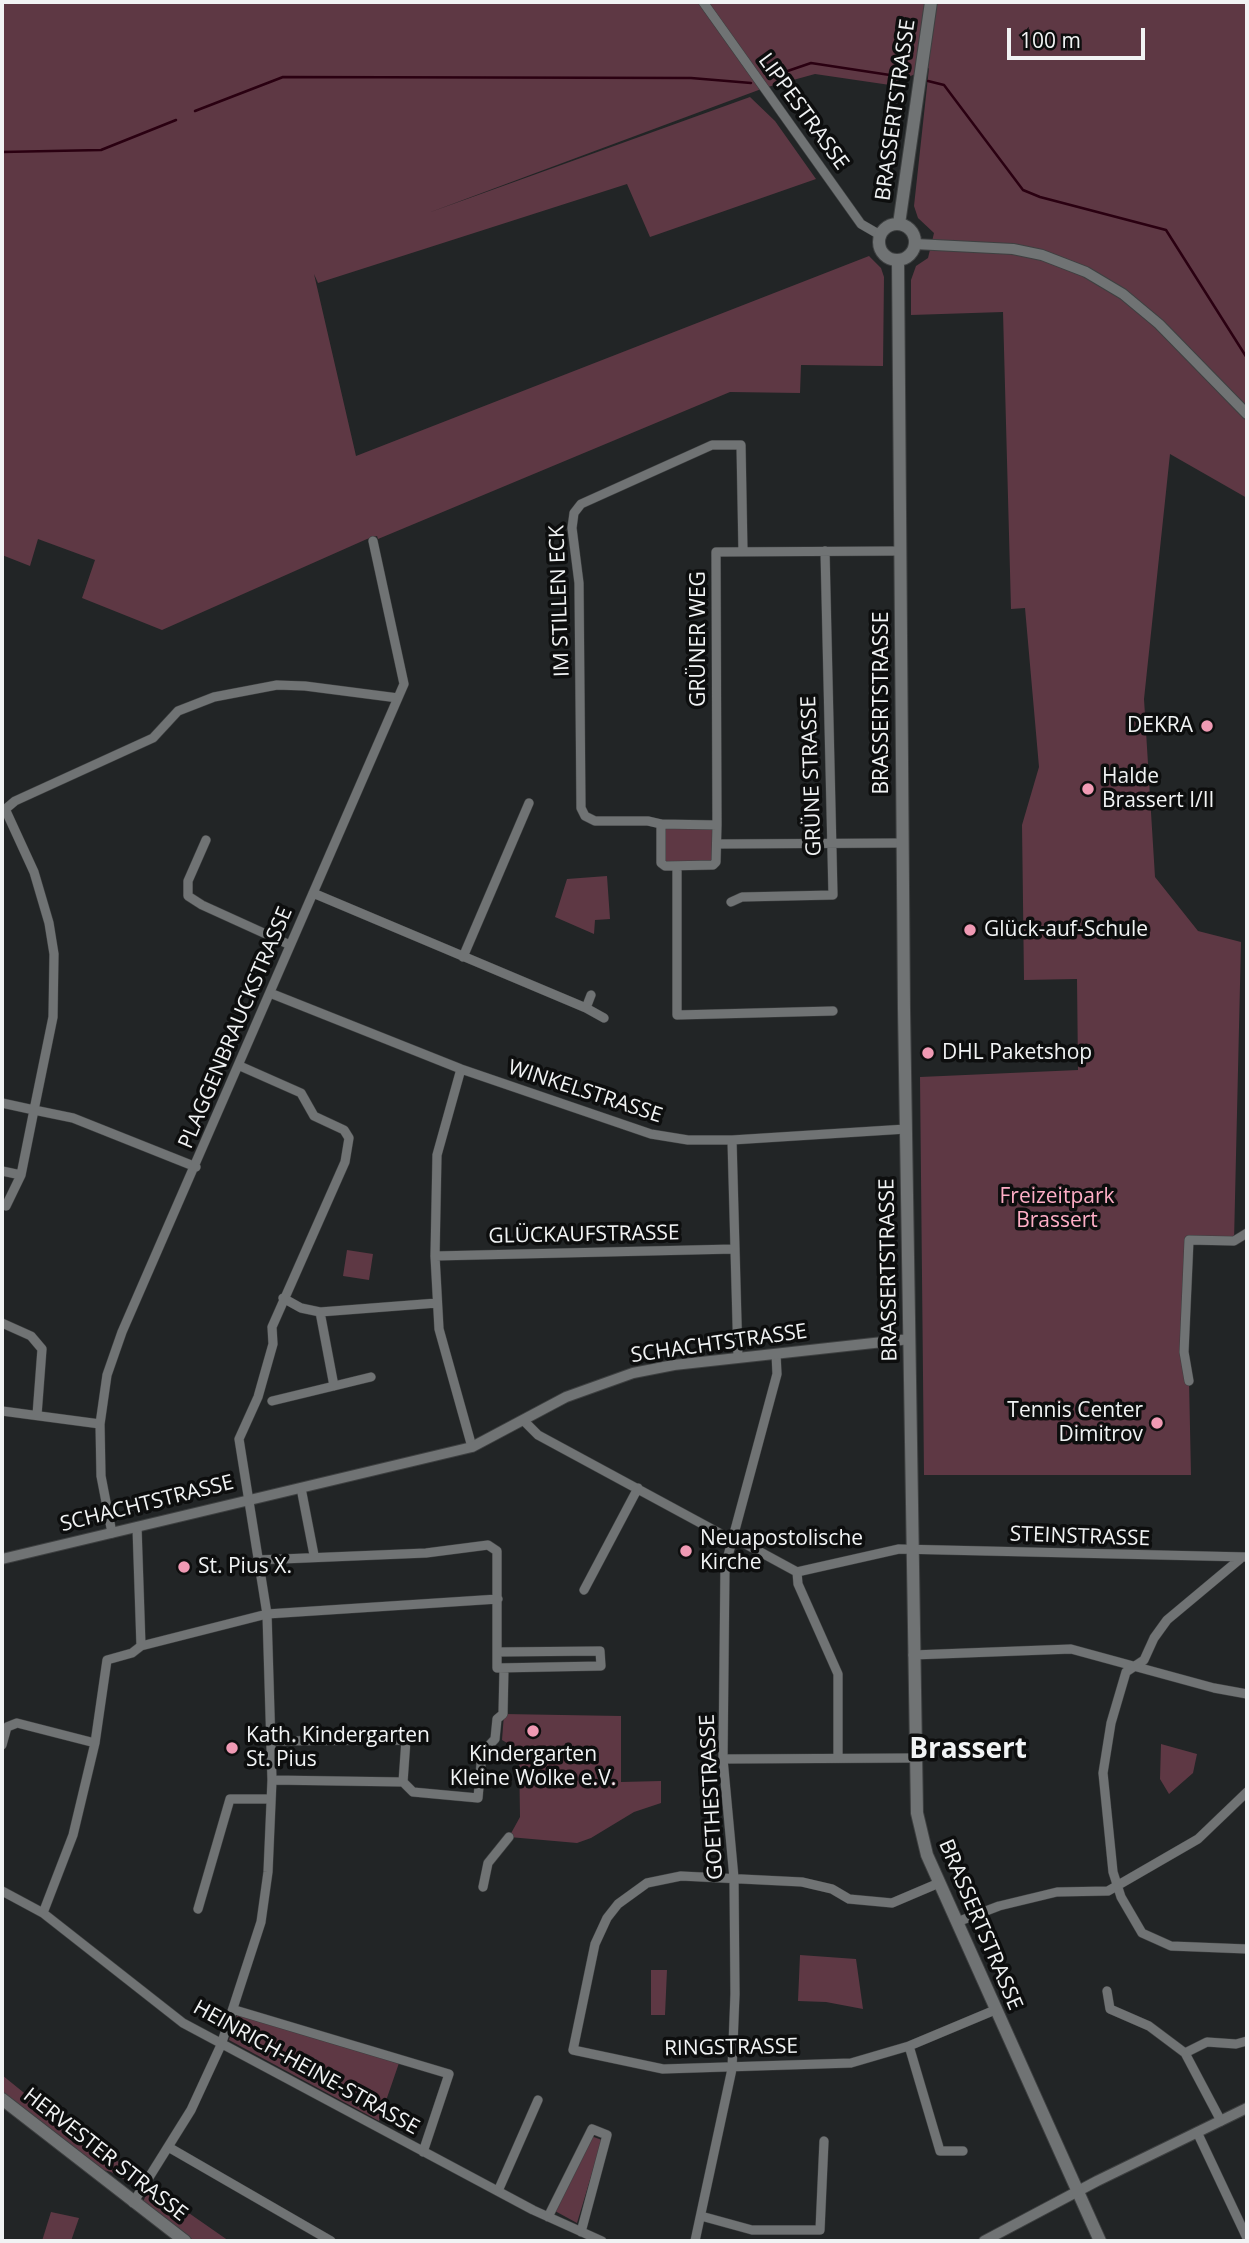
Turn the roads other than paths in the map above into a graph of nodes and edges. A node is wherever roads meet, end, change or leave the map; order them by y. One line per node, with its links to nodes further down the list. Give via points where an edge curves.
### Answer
1 (703, 2): 4 (street, LIPPESTRASSE, via 861,224)
2 (931, 2): 3 (main road, BRASSERTSTRASSE)
3 (900, 224): 4 (main road, via 888,226); 5 (main road, via 909,229)
4 (880, 235): 6 (main road, via 885,256)
5 (915, 244): 6 (main road, via 910,255); 7 (street, via 1013,249 1086,272 1123,294 1159,324)
6 (898, 261): 10 (main road, BRASSERTSTRASSE)
7 (1247, 414)
8 (373, 541): 12 (street, PLAGGENBRAUCKSTRASSE, via 404,684)
9 (825, 551): 10 (street, GRÜNER WEG); 11 (street, GRÜNER WEG); 19 (street, GRÜNE STRASSE)
10 (900, 551): 18 (main road, BRASSERTSTRASSE)
11 (743, 552): 15 (street, IM STILLEN ECK, via 741,445 712,445 581,504 574,513 581,808 595,821); 16 (street, GRÜNER WEG, via 716,552)
12 (398, 698): 14 (street, via 305,685 277,685 214,697 178,711 152,738 15,801); 22 (street, PLAGGENBRAUCKSTRASSE)
13 (529, 803): 25 (street)
14 (4, 811): 34 (street, via 34,872 54,954 53,1017)
15 (661, 824): 16 (street); 21 (street, via 661,863)
16 (717, 825): 20 (street, GRÜNER WEG)
17 (206, 840): 24 (street, via 188,881 188,896)
18 (902, 842): 19 (street); 35 (main road, BRASSERTSTRASSE)
19 (832, 843): 20 (street); 23 (street, GRÜNE STRASSE, via 833,895 741,897)
20 (717, 844): 21 (street, via 713,865)
21 (677, 866): 29 (street, via 677,1015)
22 (313, 893): 24 (street, PLAGGENBRAUCKSTRASSE); 25 (street)
23 (731, 902)
24 (290, 945): 26 (street, PLAGGENBRAUCKSTRASSE)
25 (463, 957): 28 (street)
26 (270, 993): 31 (street, PLAGGENBRAUCKSTRASSE); 32 (street, WINKELSTRASSE)
27 (591, 995): 28 (street)
28 (586, 1008): 30 (street)
29 (833, 1011)
30 (604, 1018)
31 (240, 1066): 37 (street, PLAGGENBRAUCKSTRASSE); 44 (street, via 303,1096 314,1116 344,1130 349,1138 345,1162)
32 (461, 1069): 36 (street, WINKELSTRASSE, via 651,1134); 43 (street, via 437,1156)
33 (2, 1103): 34 (street)
34 (34, 1110): 37 (street, via 73,1118); 39 (street)
35 (906, 1129): 36 (street, WINKELSTRASSE); 48 (main road, BRASSERTSTRASSE)
36 (732, 1140): 42 (street)
37 (196, 1167): 58 (street, PLAGGENBRAUCKSTRASSE, via 175,1205 122,1332 107,1374)
38 (2, 1171): 39 (street)
39 (21, 1175): 40 (street, via 6,1206)
40 (2, 1205)
41 (1247, 1233): 52 (street, via 1234,1241 1189,1240 1184,1352)
42 (734, 1249): 43 (street, GLÜCKAUFSTRASSE); 50 (street)
43 (435, 1256): 45 (street)
44 (283, 1298): 46 (street); 62 (street, via 272,1326 273,1344 258,1397 239,1438)
45 (437, 1303): 46 (street); 59 (street, via 439,1329)
46 (320, 1312): 53 (street)
47 (2, 1323): 56 (street, via 31,1336 42,1349)
48 (910, 1339): 49 (street, SCHACHTSTRASSE); 66 (main road, BRASSERTSTRASSE)
49 (776, 1354): 50 (street, SCHACHTSTRASSE); 65 (street, GOETHESTRASSE, via 777,1374)
50 (738, 1358): 57 (street, SCHACHTSTRASSE, via 633,1373 566,1397)
51 (372, 1377): 53 (street)
52 (1189, 1381)
53 (334, 1386): 54 (street)
54 (272, 1401)
55 (2, 1411): 56 (street)
56 (37, 1415): 58 (street)
57 (524, 1421): 59 (street, SCHACHTSTRASSE); 61 (street, via 538,1435)
58 (100, 1424): 64 (street, PLAGGENBRAUCKSTRASSE, via 101,1475)
59 (472, 1447): 60 (street, SCHACHTSTRASSE)
60 (301, 1488): 62 (street, SCHACHTSTRASSE); 67 (street)
61 (638, 1489): 65 (street); 72 (street)
62 (250, 1499): 63 (street, SCHACHTSTRASSE); 70 (street)
63 (137, 1527): 64 (street, SCHACHTSTRASSE); 75 (street)
64 (112, 1533): 69 (street, SCHACHTSTRASSE)
65 (732, 1540): 71 (street); 86 (street, GOETHESTRASSE, via 725,1567)
66 (911, 1550): 68 (street, STEINSTRASSE); 71 (street, STEINSTRASSE); 77 (main road, BRASSERTSTRASSE)
67 (314, 1555): 70 (street); 73 (street, via 426,1553 483,1544 497,1551)
68 (1244, 1558): 78 (street, via 1184,1604 1154,1638 1144,1660)
69 (2, 1559)
70 (258, 1560): 74 (street)
71 (797, 1572): 84 (street, via 798,1584 838,1674)
72 (584, 1590)
73 (498, 1599): 74 (street); 76 (street)
74 (267, 1614): 75 (street); 81 (street)
75 (141, 1646): 82 (street, via 107,1660)
76 (497, 1652): 79 (street); 79 (street, via 600,1651 601,1667)
77 (913, 1655): 78 (street, via 1072,1649); 85 (main road, BRASSERTSTRASSE)
78 (1133, 1665): 80 (street); 94 (street, via 1126,1672 1111,1723 1104,1773)
79 (500, 1668): 88 (street, via 503,1714 497,1719 495,1739 482,1753 478,1798 413,1792)
80 (1247, 1694)
81 (272, 1741): 87 (street); 88 (street, via 406,1741)
82 (94, 1743): 83 (street, via 16,1723 7,1727); 98 (street, via 73,1835)
83 (2, 1745)
84 (838, 1758): 85 (street); 86 (street)
85 (915, 1758): 93 (main road, BRASSERTSTRASSE, via 917,1813)
86 (723, 1759): 92 (street, GOETHESTRASSE)
87 (272, 1780): 88 (street); 90 (street)
88 (403, 1783)
89 (1247, 1792): 94 (street, via 1198,1839)
90 (271, 1799): 97 (street, via 230,1799); 102 (street, via 261,1922)
91 (509, 1837): 95 (street, via 488,1863)
92 (734, 1878): 93 (street, RINGSTRASSE, via 802,1882 832,1889 849,1899 891,1903); 108 (street, GOETHESTRASSE); 108 (street, RINGSTRASSE, via 681,1876 647,1883 618,1904 595,1944 573,2050 663,2069)
93 (939, 1883): 99 (main road, BRASSERTSTRASSE)
94 (1116, 1885): 99 (street, via 1108,1891 1028,1898); 100 (street, via 1142,1933 1152,1939 1171,1946)
95 (483, 1887)
96 (2, 1892): 98 (street, HEINRICH-HEINE-STRASSE)
97 (198, 1909)
98 (43, 1913): 105 (street, HEINRICH-HEINE-STRASSE, via 183,2023)
99 (957, 1922): 103 (main road, BRASSERTSTRASSE)
100 (1247, 1949)
101 (1107, 1991): 107 (street, via 1110,2010 1149,2026)
102 (234, 2010): 105 (street); 117 (street, via 449,2074)
103 (996, 2010): 106 (street, RINGSTRASSE); 119 (main road, BRASSERTSTRASSE)
104 (1247, 2041): 107 (street, via 1207,2042)
105 (221, 2045): 115 (street); 117 (street, HEINRICH-HEINE-STRASSE)
106 (909, 2046): 108 (street, RINGSTRASSE, via 851,2063); 116 (street, via 940,2151)
107 (1185, 2053): 112 (street)
108 (732, 2069): 121 (street, GOETHESTRASSE)
109 (2, 2099): 120 (main road, HERVESTER STRASSE)
110 (538, 2101): 118 (street)
111 (1247, 2108): 112 (street)
112 (1221, 2121): 113 (street)
113 (1197, 2132): 119 (street); 125 (street)
114 (824, 2141): 121 (street, via 820,2230 752,2230)
115 (170, 2148): 120 (street); 127 (street)
116 (963, 2151)
117 (423, 2152): 118 (street, HEINRICH-HEINE-STRASSE)
118 (498, 2191): 122 (street, HEINRICH-HEINE-STRASSE)
119 (1077, 2192): 124 (street); 131 (main road, BRASSERTSTRASSE)
120 (133, 2203): 126 (main road, HERVESTER STRASSE)
121 (701, 2216): 129 (street, GOETHESTRASSE)
122 (548, 2217): 123 (street, HEINRICH-HEINE-STRASSE); 123 (street, via 592,2129 607,2135)
123 (581, 2232): 128 (street, HEINRICH-HEINE-STRASSE)
124 (999, 2238): 130 (street)
125 (1247, 2238)
126 (185, 2241)
127 (331, 2241)
128 (602, 2241)
129 (695, 2241)
130 (984, 2241)
131 (1100, 2241)

